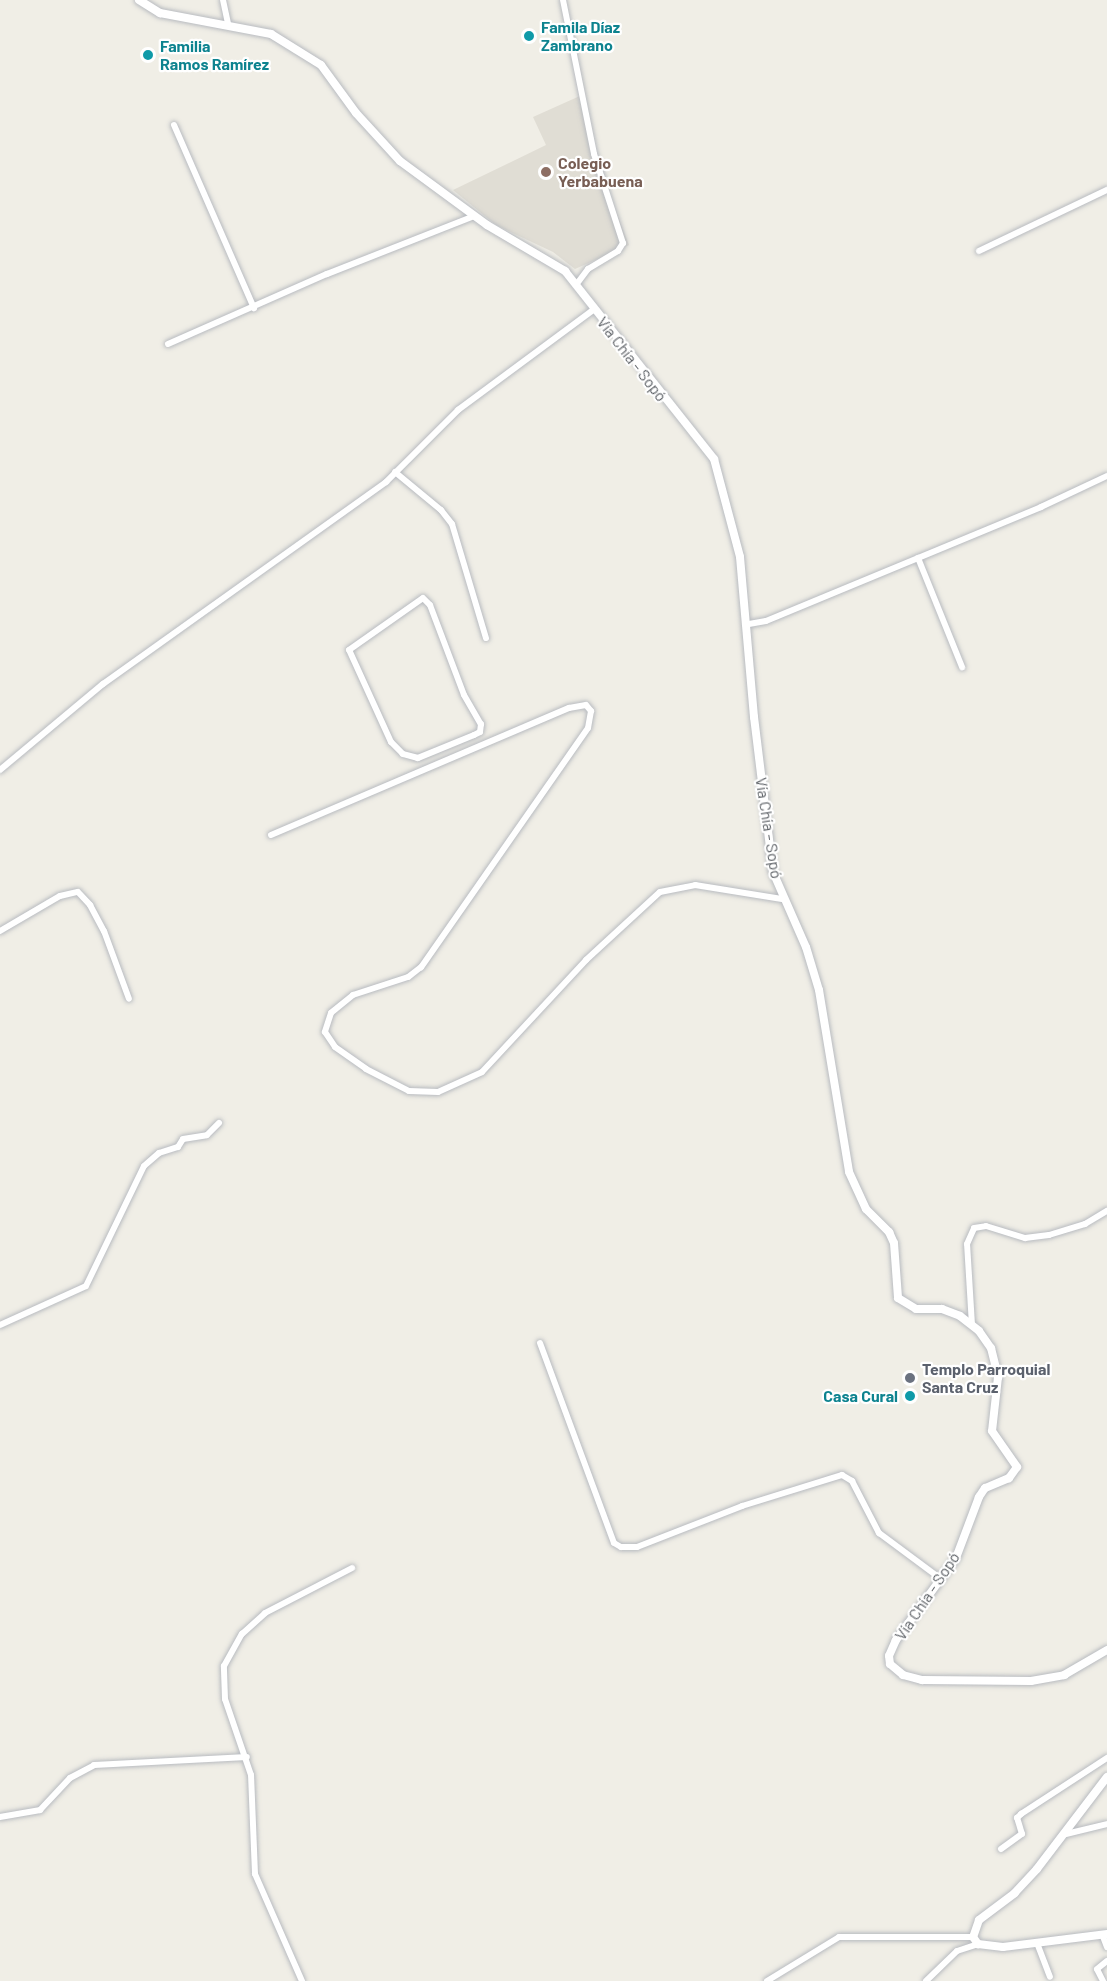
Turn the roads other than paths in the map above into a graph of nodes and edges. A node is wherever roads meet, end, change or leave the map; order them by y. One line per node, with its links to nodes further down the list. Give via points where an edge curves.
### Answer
1 (139, 0): 4 (street, Vía Chía - Sopó, via 160,13)
2 (223, 0): 4 (street)
3 (562, 0): 9 (street, via 594,154 623,243 618,251 588,269)
4 (228, 24): 7 (street, Vía Chía - Sopó, via 271,34 321,65 388,150)
5 (174, 125): 10 (street)
6 (1107, 190): 8 (street)
7 (474, 216): 9 (street, Vía Chía - Sopó, via 557,264); 10 (street, via 327,274)
8 (979, 251)
9 (576, 285): 11 (street, Vía Chía - Sopó)
10 (254, 308): 12 (street)
11 (593, 310): 13 (street, via 458,410); 16 (street, Vía Chía - Sopó, via 714,459 740,557)
12 (168, 344)
13 (395, 472): 17 (street, via 452,524); 21 (street, via 103,684)
14 (1107, 476): 15 (street)
15 (918, 558): 16 (street, via 766,621); 18 (street)
16 (748, 624): 23 (street, Vía Chía - Sopó, via 749,674 765,820 773,872)
17 (486, 638)
18 (962, 667)
19 (437, 750): 19 (street, via 480,732 481,724 464,695 430,605 423,598 349,650 396,748 418,759); 20 (street)
20 (441, 761): 22 (street); 23 (street, via 579,704 591,711 588,728 421,967 408,977 352,995 331,1013 325,1032 335,1047 366,1069 409,1091 438,1092 482,1072 586,960 660,892 695,885)
21 (0, 770)
22 (271, 836)
23 (782, 899): 29 (street, Vía Chía - Sopó, via 806,947 824,1008 849,1172 866,1209 889,1232 894,1243 898,1298 906,1306 942,1309)
24 (0, 931): 25 (street, via 60,896 78,892 104,931)
25 (129, 999)
26 (219, 1123): 28 (street, via 207,1135 183,1139 178,1147 159,1154 144,1166 86,1286)
27 (1107, 1211): 29 (street, via 1085,1224 1049,1235 1025,1238 986,1226 974,1228 967,1244)
28 (0, 1325)
29 (972, 1325): 32 (street, Vía Chía - Sopó, via 991,1348 998,1377 992,1431 1017,1467 1009,1478 985,1488 960,1549)
30 (540, 1343): 32 (street, via 610,1536 621,1547 638,1547 742,1506 842,1475 852,1481 879,1533)
31 (351, 1568): 34 (street, via 265,1613 231,1650 224,1666 225,1699)
32 (941, 1579): 33 (street, Vía Chía - Sopó, via 892,1648 890,1664 903,1675 922,1680 1030,1681 1064,1675)
33 (1107, 1650)
34 (247, 1757): 37 (street, via 94,1765 70,1778 40,1810); 47 (street, via 255,1875)
35 (1107, 1758): 40 (street, via 1021,1814 1017,1818 1022,1834)
36 (1107, 1777): 39 (street)
37 (0, 1816)
38 (1107, 1824): 39 (street)
39 (1066, 1834): 42 (street, via 1015,1893 978,1920)
40 (1001, 1849)
41 (1104, 1934): 43 (street); 44 (street)
42 (976, 1941): 43 (street); 48 (street, via 839,1937); 49 (street, via 957,1951)
43 (1037, 1943): 46 (street)
44 (1107, 1947)
45 (1107, 1961): 50 (street, via 1097,1969)
46 (1050, 1977)
47 (302, 1981)
48 (767, 1981)
49 (926, 1981)
50 (1103, 1981)

